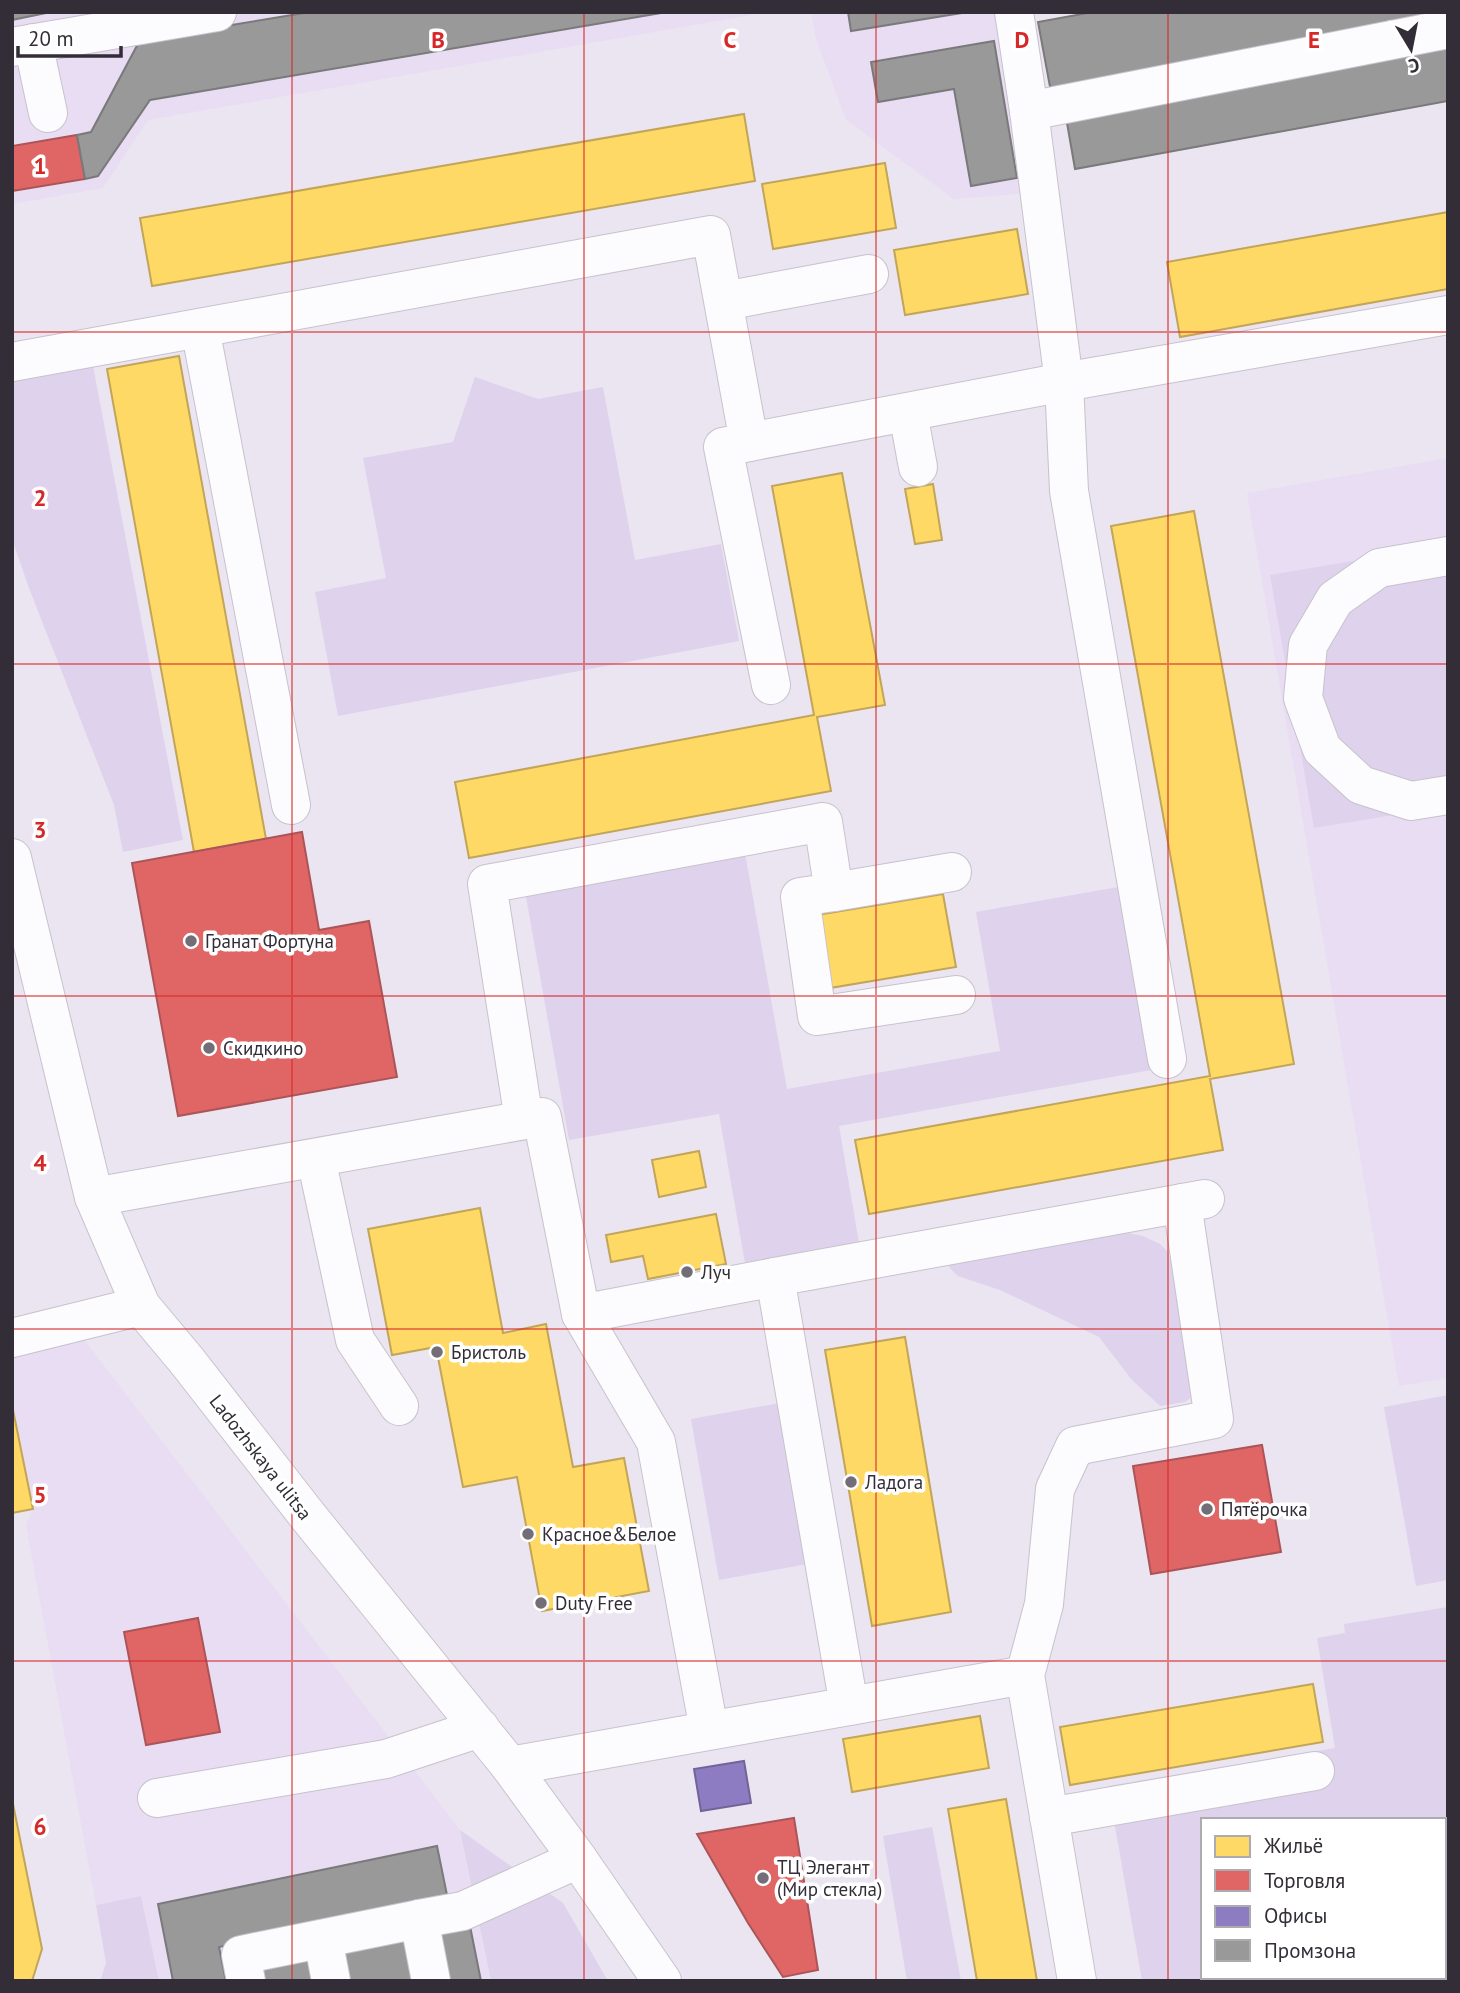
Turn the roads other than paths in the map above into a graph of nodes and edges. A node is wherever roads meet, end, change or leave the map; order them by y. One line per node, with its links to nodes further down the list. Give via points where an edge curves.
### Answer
1 (217, 12): 4 (street)
2 (1014, 12): 5 (street)
3 (1448, 29): 5 (street)
4 (23, 45): 6 (street)
5 (1029, 111): 12 (street)
6 (48, 113)
7 (869, 274): 8 (street)
8 (724, 301): 10 (street, via 712,235); 14 (street)
9 (1448, 315): 12 (street)
10 (200, 328): 11 (street); 19 (street)
11 (12, 362)
12 (1065, 382): 13 (street); 24 (street, via 1069,491)
13 (908, 413): 14 (street); 15 (street)
14 (749, 442): 17 (street, via 723,447)
15 (918, 467)
16 (1448, 556): 18 (street, via 1379,568 1335,599 1308,645 1303,698 1322,749 1360,785 1411,801)
17 (771, 685)
18 (1448, 795)
19 (291, 806)
20 (12, 858): 27 (street, Ladozhskaya ulitsa)
21 (952, 873): 22 (street)
22 (834, 892): 23 (street, via 800,897 817,1016); 25 (street, via 823,822 487,884)
23 (956, 995)
24 (1167, 1059)
25 (524, 1120): 26 (street); 30 (street, via 542,1117)
26 (316, 1158): 27 (street); 32 (street, via 355,1340)
27 (94, 1197): 29 (street, Ladozhskaya ulitsa)
28 (775, 1277): 30 (street); 33 (street, via 1193,1201 1214,1419 1075,1446 1055,1489 1044,1604); 34 (street)
29 (142, 1306): 31 (street); 35 (street, Ladozhskaya ulitsa)
30 (581, 1314): 36 (street, via 656,1442)
31 (12, 1338)
32 (399, 1406)
33 (1025, 1675): 34 (street); 40 (street)
34 (849, 1706): 36 (street)
35 (480, 1728): 37 (street, Ladozhskaya ulitsa); 39 (street, via 386,1759)
36 (709, 1730): 37 (street)
37 (510, 1766): 41 (street, Ladozhskaya ulitsa)
38 (1315, 1770): 40 (street)
39 (157, 1798)
40 (1049, 1817): 48 (street)
41 (578, 1859): 42 (street, via 463,1911); 47 (street, Ladozhskaya ulitsa)
42 (419, 1919): 43 (street); 46 (street)
43 (323, 1938): 44 (street, via 241,1955); 45 (street)
44 (246, 1981)
45 (331, 1981)
46 (431, 1981)
47 (662, 1981)
48 (1077, 1981)

